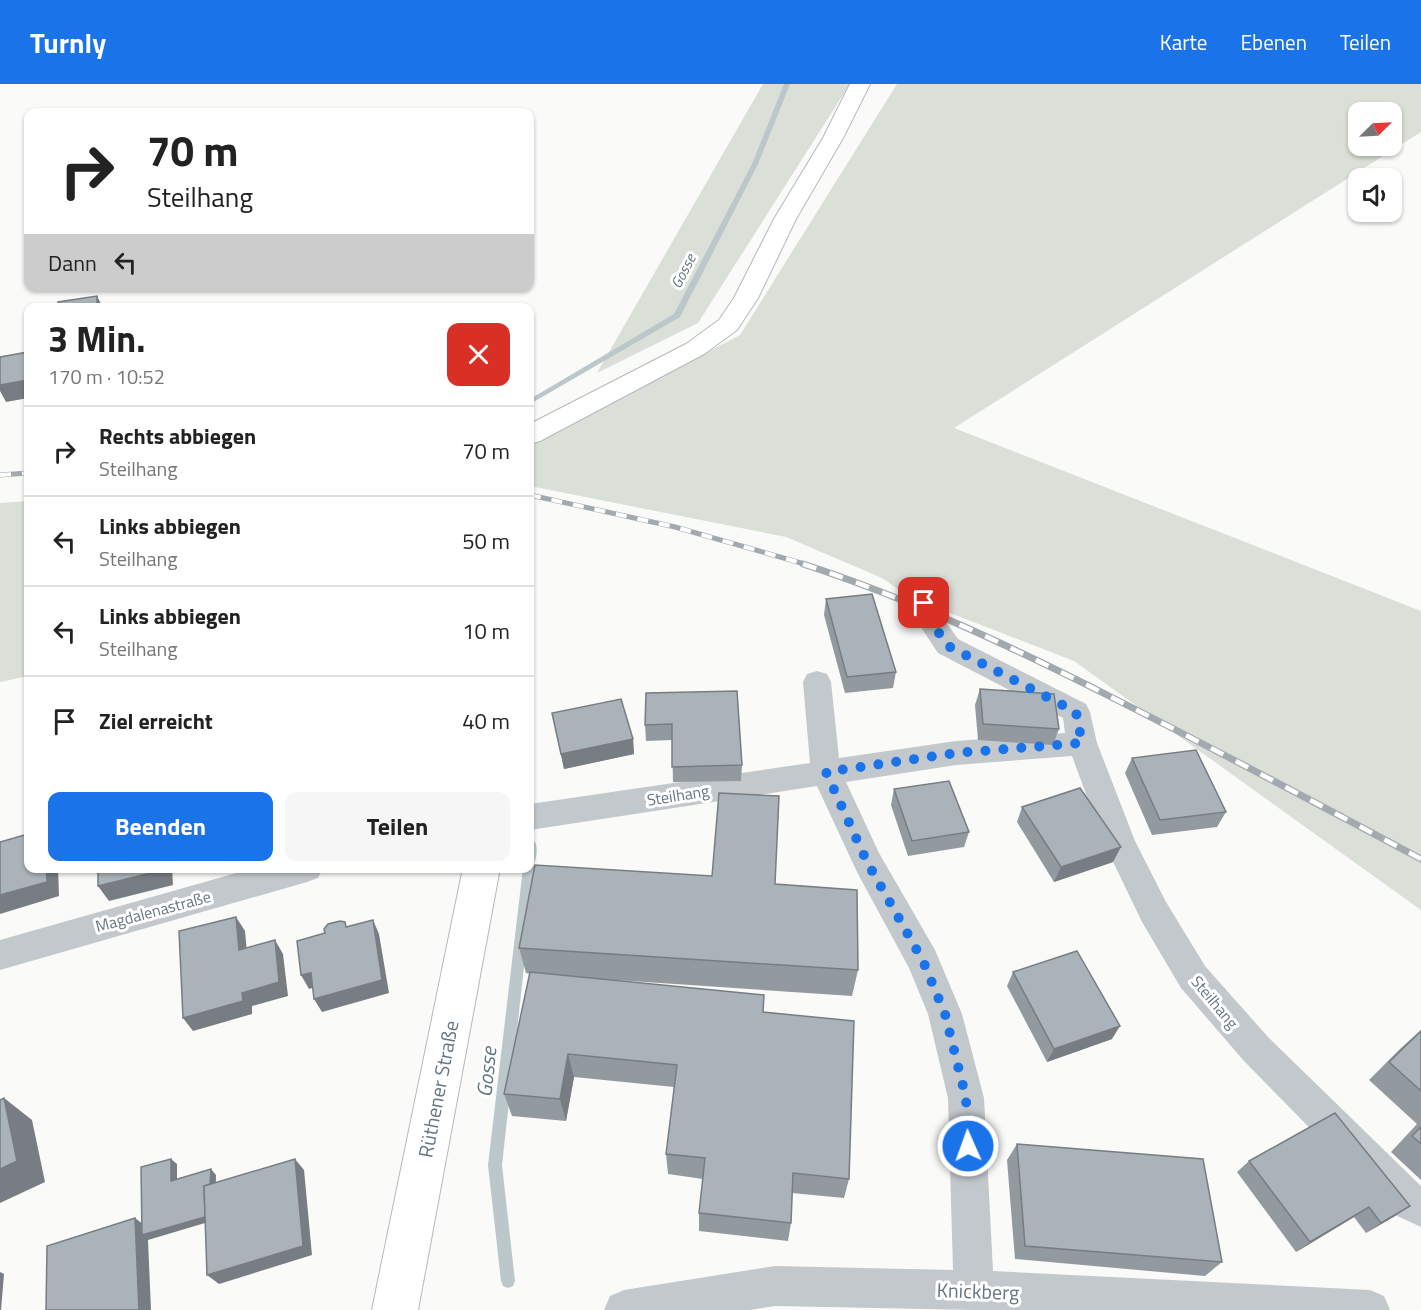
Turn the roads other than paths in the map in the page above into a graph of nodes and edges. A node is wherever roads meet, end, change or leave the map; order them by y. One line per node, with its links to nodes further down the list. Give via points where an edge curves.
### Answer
1 (860, 84): 2 (street, via 728,325 695,349)
2 (534, 433)
3 (924, 603): 5 (street, Steilhang, via 922,609 948,646 1076,712)
4 (817, 682): 6 (street)
5 (1082, 743): 6 (street, Steilhang, via 956,753); 11 (street, Steilhang, via 1120,843 1154,912 1193,977 1256,1049 1409,1201)
6 (826, 772): 7 (street, Steilhang); 12 (street, via 867,862 923,961 945,1014 966,1098)
7 (534, 816)
8 (289, 873): 10 (street, Magdalenastraße)
9 (481, 873): 13 (street, Rüthener Straße)
10 (0, 955)
11 (1421, 1208)
12 (974, 1290): 14 (street, Knickberg, via 775,1286); 15 (street, Knickberg)
13 (395, 1310)
14 (624, 1310)
15 (1370, 1310)

